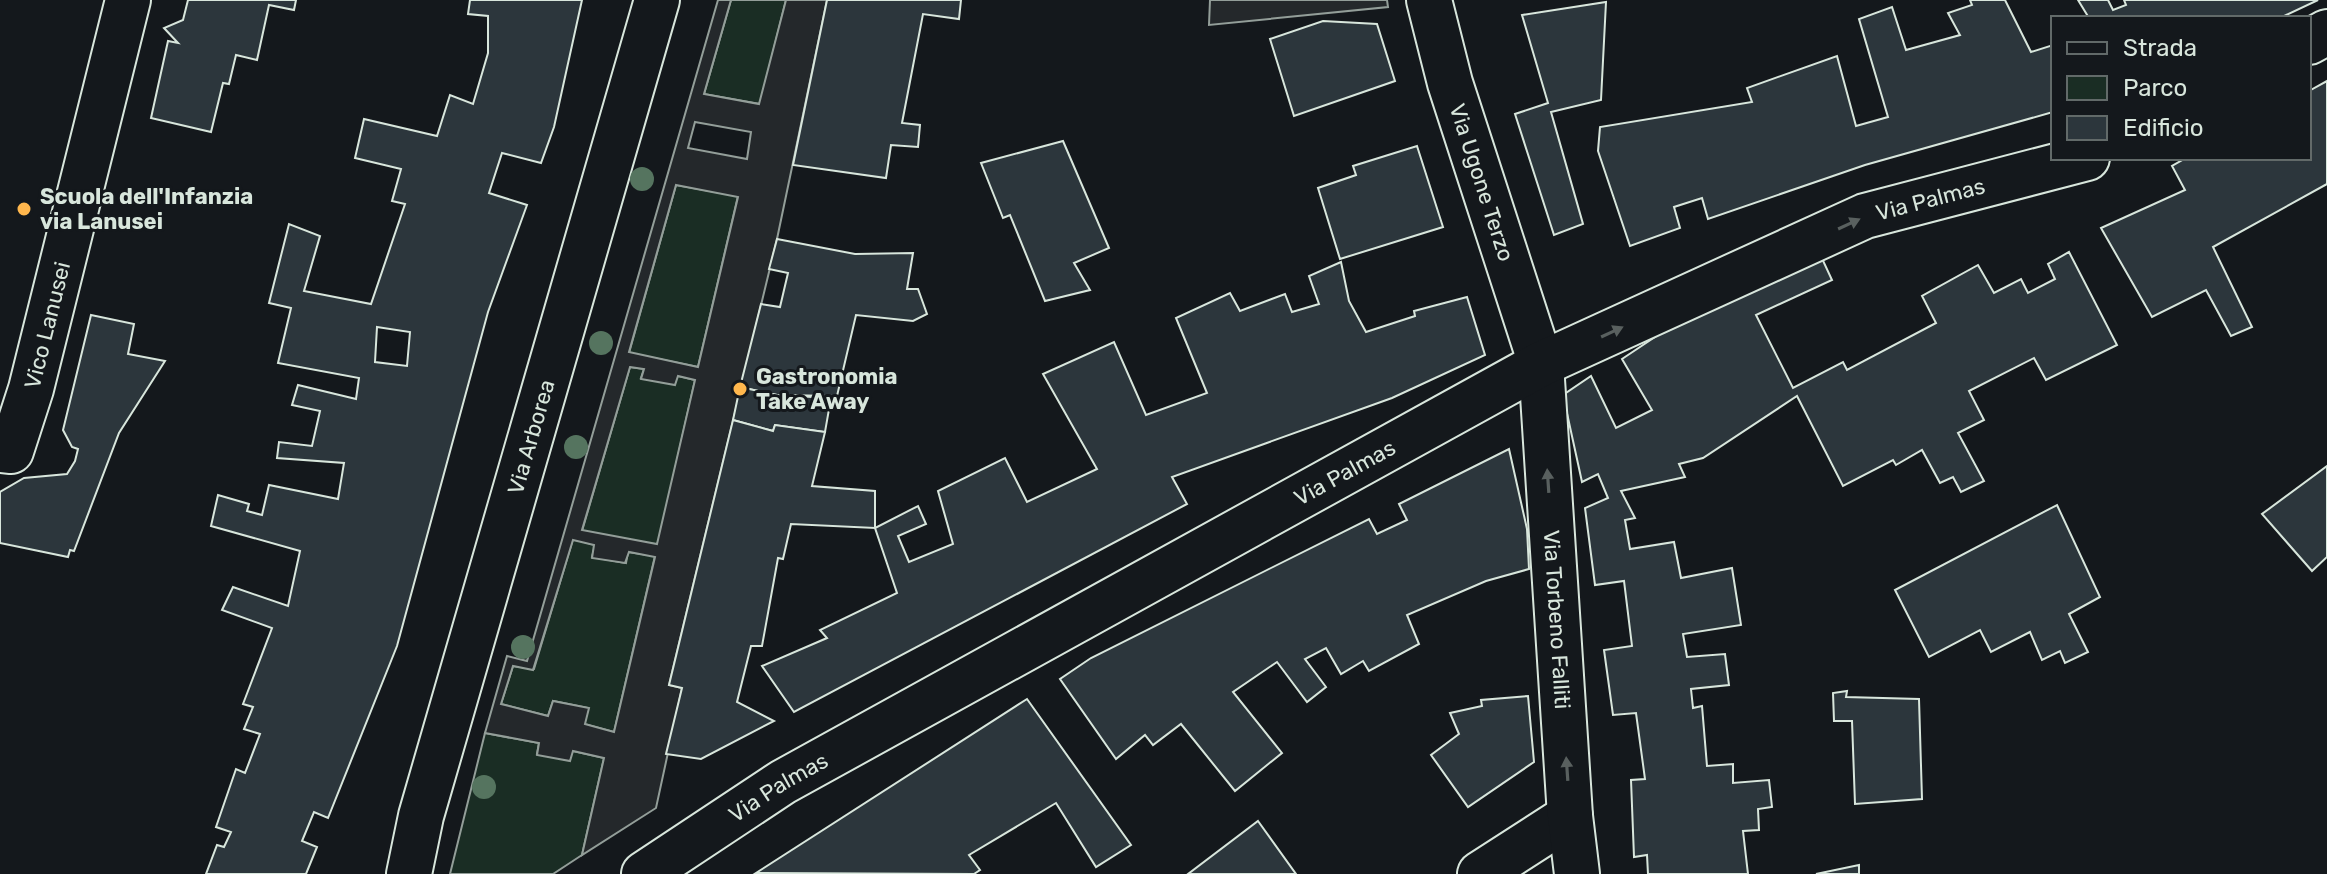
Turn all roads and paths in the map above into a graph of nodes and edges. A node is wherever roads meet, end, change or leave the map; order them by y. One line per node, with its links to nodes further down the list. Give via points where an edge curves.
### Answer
1 (128, 0): 6 (street, Vico Lanusei, via 31,389 11,451)
2 (657, 0): 8 (street, Via Arborea, via 425,802)
3 (1429, 0): 5 (street, Via Ugone Terzo, via 1450,83)
4 (2079, 160): 5 (street, Via Palmas, one-way to 4, via 1865,216)
5 (1541, 364): 7 (street, Via Torbeno Falliti, one-way to 5); 9 (street, Via Palmas, via 783,782)
6 (0, 450)
7 (1570, 816): 10 (street); 11 (street, Via Torbeno Falliti)
8 (409, 874)
9 (644, 874)
10 (1480, 874)
11 (1577, 874)

